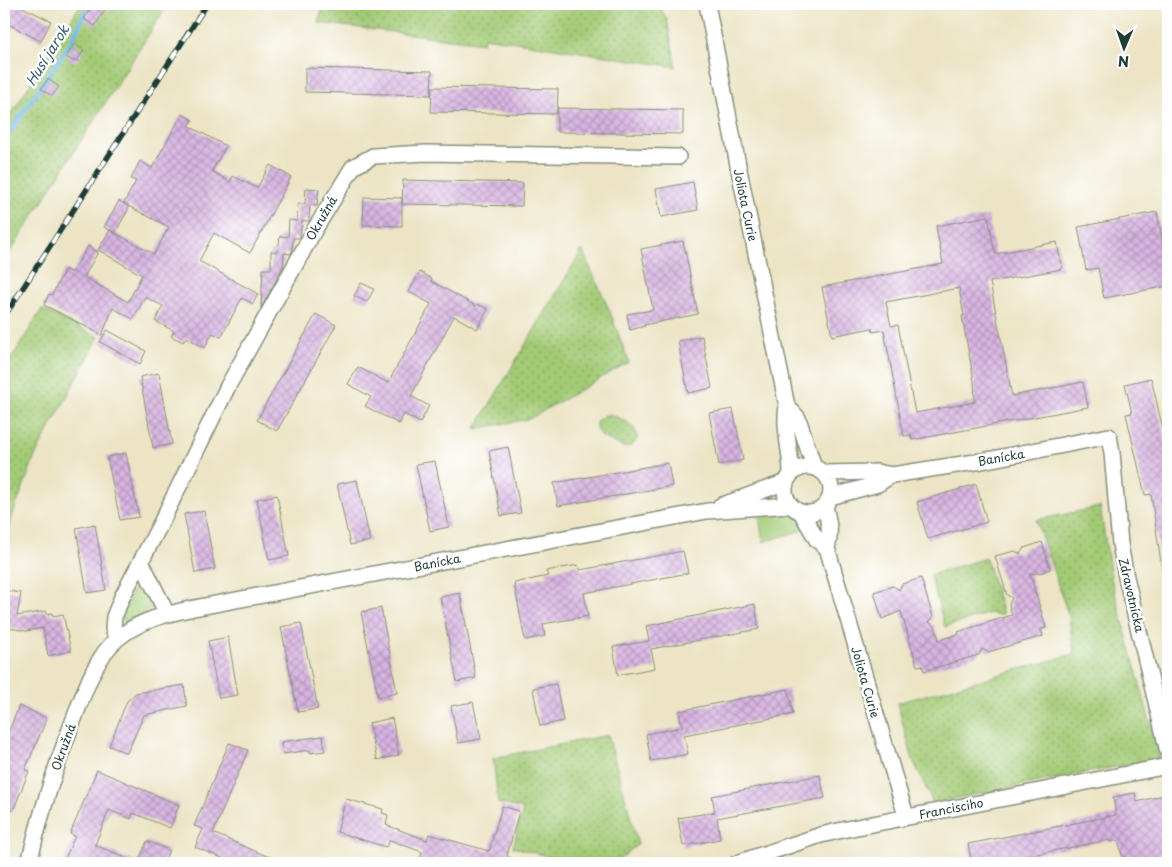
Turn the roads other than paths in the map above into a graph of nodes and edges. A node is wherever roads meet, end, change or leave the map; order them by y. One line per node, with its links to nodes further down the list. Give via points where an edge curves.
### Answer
1 (707, 4): 3 (street, Joliota Curie)
2 (678, 157): 12 (street, Okružná, via 425,153 373,156 353,167 228,386)
3 (787, 406): 5 (street, Joliota Curie, via 798,418); 7 (street, Joliota Curie, via 784,420 791,461)
4 (1109, 436): 6 (street, Banícka); 15 (street, Zdravotnícka, via 1123,561)
5 (819, 470): 6 (street, Banícka, via 877,472); 7 (street, via 802,467); 8 (street, via 830,484)
6 (892, 476): 8 (street, Banícka)
7 (788, 478): 9 (street, via 785,493); 10 (street, Banícka)
8 (827, 501): 9 (street, via 813,512); 11 (street, Joliota Curie, via 830,539)
9 (795, 508): 10 (street, Banícka); 11 (street, Joliota Curie, via 817,540)
10 (707, 510): 13 (street, Banícka)
11 (827, 548): 17 (street, Joliota Curie)
12 (140, 561): 13 (street); 14 (street, Okružná, via 114,617)
13 (167, 614): 14 (street, Okružná, via 151,619)
14 (116, 639): 18 (street, Okružná, via 93,673 67,736 44,800)
15 (1168, 752)
16 (1168, 766): 17 (street, Francisciho)
17 (906, 816): 19 (street, Francisciho, via 821,835)
18 (29, 863)
19 (737, 863)

